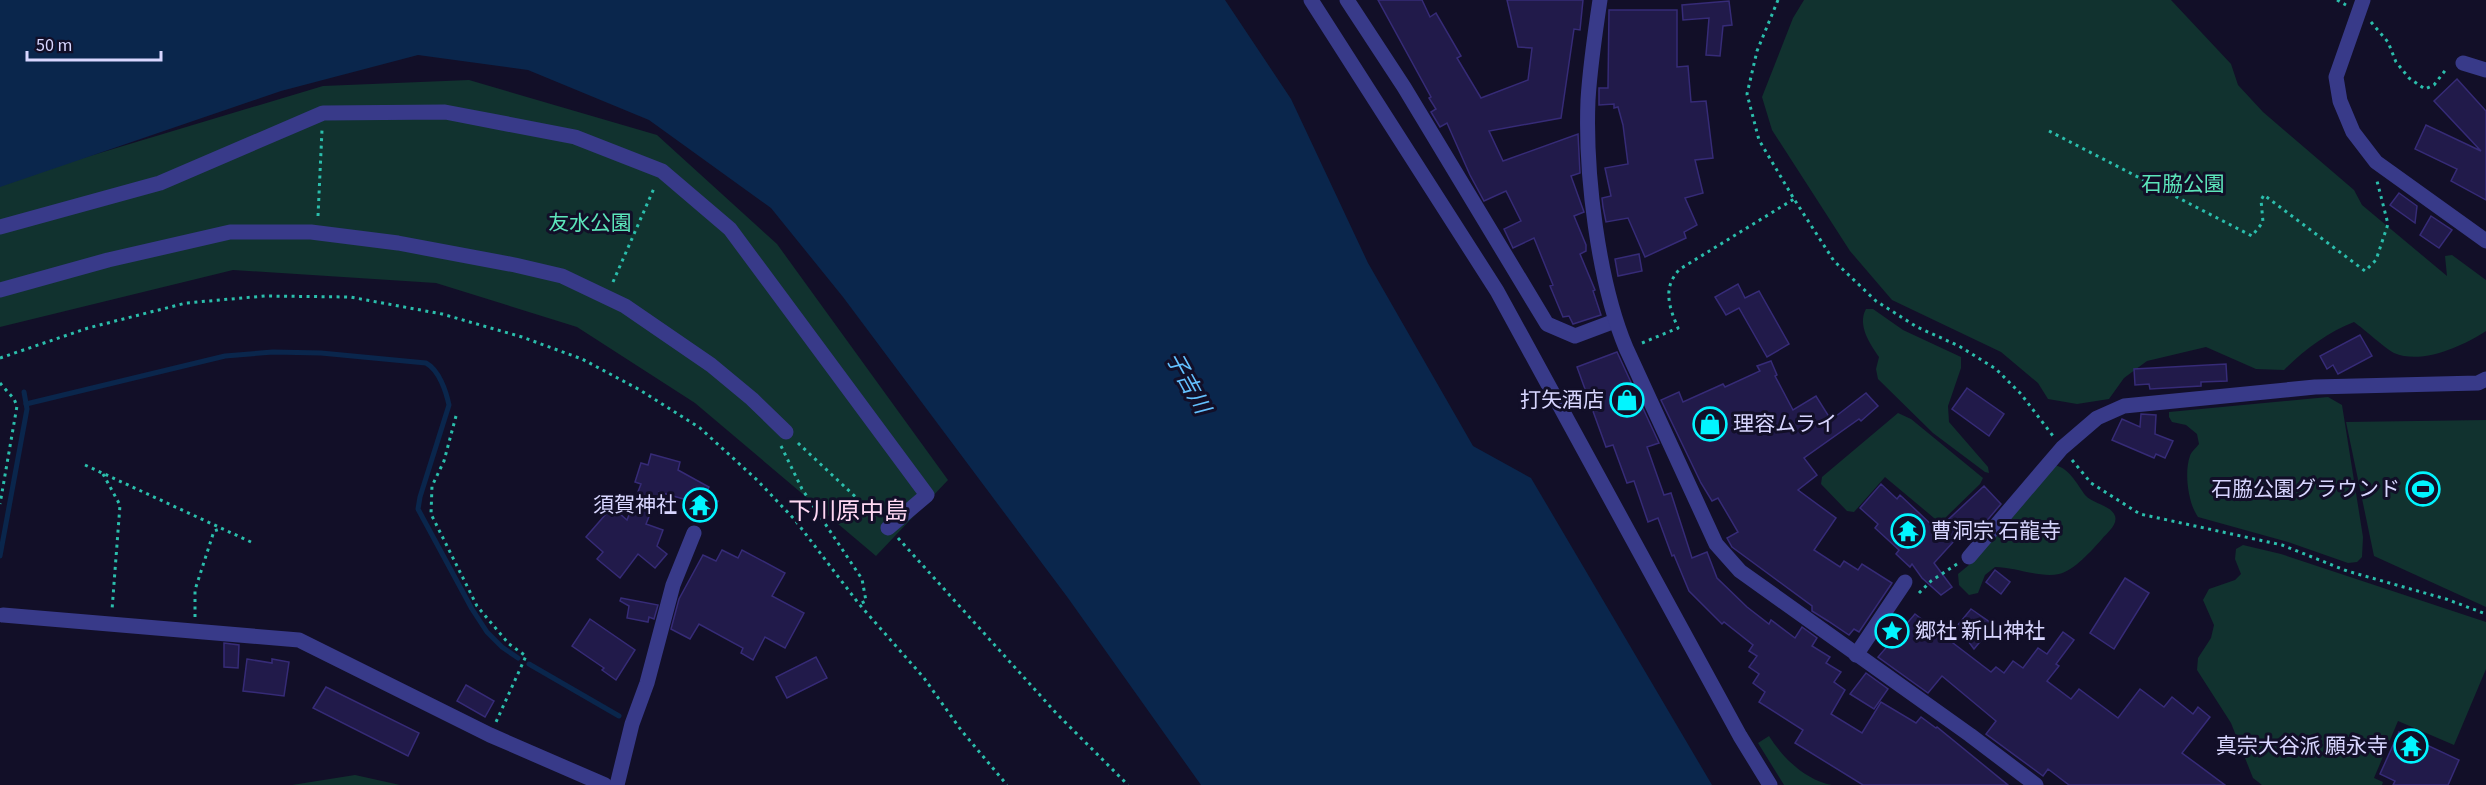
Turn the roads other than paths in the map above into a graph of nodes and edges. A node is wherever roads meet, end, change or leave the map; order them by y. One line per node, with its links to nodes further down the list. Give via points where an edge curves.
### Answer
1 (1311, 0): 21 (street, via 1497,291)
2 (1347, 0): 10 (street, via 1404,87 1546,324 1575,336)
3 (1600, 0): 10 (street, via 1588,101 1591,181 1600,252)
4 (2361, 6): 8 (street, via 2336,77 2340,101 2353,132 2376,162)
5 (2463, 63): 6 (street)
6 (2486, 70)
7 (0, 227): 13 (street, via 160,183 323,113 445,112 575,137 662,171 730,229 927,495)
8 (2484, 234)
9 (0, 290): 12 (street, via 230,232 318,233 398,243 562,276 606,297 711,365)
10 (1615, 321): 18 (street, via 1716,544 1740,571)
11 (2486, 379): 15 (street, via 2478,383 2315,387 2124,406 2097,417 2062,448)
12 (786, 432)
13 (888, 528)
14 (694, 533): 20 (street, via 673,585)
15 (1969, 557)
16 (1905, 582): 18 (street)
17 (3, 615): 19 (street, via 298,640 490,735)
18 (1856, 655): 22 (street)
19 (605, 785)
20 (618, 785)
21 (1770, 785)
22 (2037, 785)

